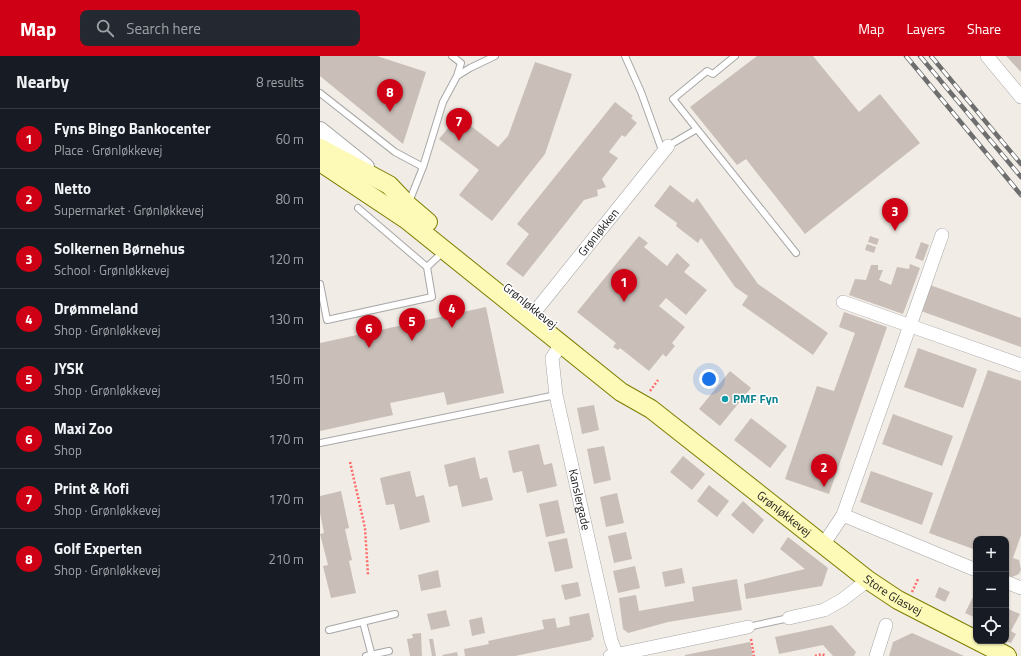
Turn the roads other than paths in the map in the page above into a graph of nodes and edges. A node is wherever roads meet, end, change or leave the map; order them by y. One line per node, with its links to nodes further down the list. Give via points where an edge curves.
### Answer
1 (452, 56): 6 (lane, via 461,63)
2 (495, 56): 6 (lane)
3 (625, 56): 12 (lane)
4 (736, 56): 9 (lane, via 713,74 707,71 673,99)
5 (987, 56): 8 (street)
6 (457, 76): 14 (lane, via 443,102)
7 (320, 93): 14 (lane, via 395,152)
8 (1021, 97)
9 (697, 129): 12 (lane); 20 (lane)
10 (320, 130): 15 (street, Grønløkkevej)
11 (320, 148): 15 (main road)
12 (665, 149): 24 (street, Grønløkken)
13 (320, 162): 17 (main road, Grønløkkevej)
14 (423, 167): 17 (lane)
15 (389, 185): 17 (main road, Grønløkkevej)
16 (358, 208): 21 (lane)
17 (404, 210): 19 (main road, Grønløkkevej); 24 (main road, Grønløkkevej)
18 (942, 235): 25 (street, Grønløkkevej)
19 (445, 251): 21 (lane); 24 (main road, Grønløkkevej)
20 (796, 253)
21 (427, 267): 22 (lane, via 432,297 327,320)
22 (320, 284)
23 (843, 302): 25 (street)
24 (532, 315): 26 (main road, Grønløkkevej); 29 (main road, Grønløkkevej, via 627,383)
25 (910, 326): 27 (street); 31 (street, Grønløkkevej)
26 (561, 344): 28 (street, Kanslergade, via 552,358); 29 (main road, Grønløkkevej, via 621,392)
27 (1021, 366)
28 (556, 395): 30 (lane); 47 (street, Kanslergade)
29 (651, 408): 32 (main road, Grønløkkevej)
30 (320, 443)
31 (843, 516): 32 (street, Grønløkkevej); 33 (street)
32 (823, 545): 34 (main road, Grønløkkevej)
33 (973, 569)
34 (868, 580): 38 (street, Store Glasvej, via 824,610); 43 (main road, Store Glasvej, via 898,600)
35 (1009, 583): 36 (street)
36 (1021, 588)
37 (395, 614): 39 (lane)
38 (789, 618): 41 (lane)
39 (363, 622): 42 (lane); 46 (lane)
40 (886, 625): 48 (street)
41 (748, 627): 47 (street)
42 (329, 630)
43 (973, 639)
44 (983, 644): 49 (main road, Store Glasvej)
45 (389, 651): 46 (lane)
46 (370, 656)
47 (615, 656)
48 (876, 656)
49 (1007, 656)

